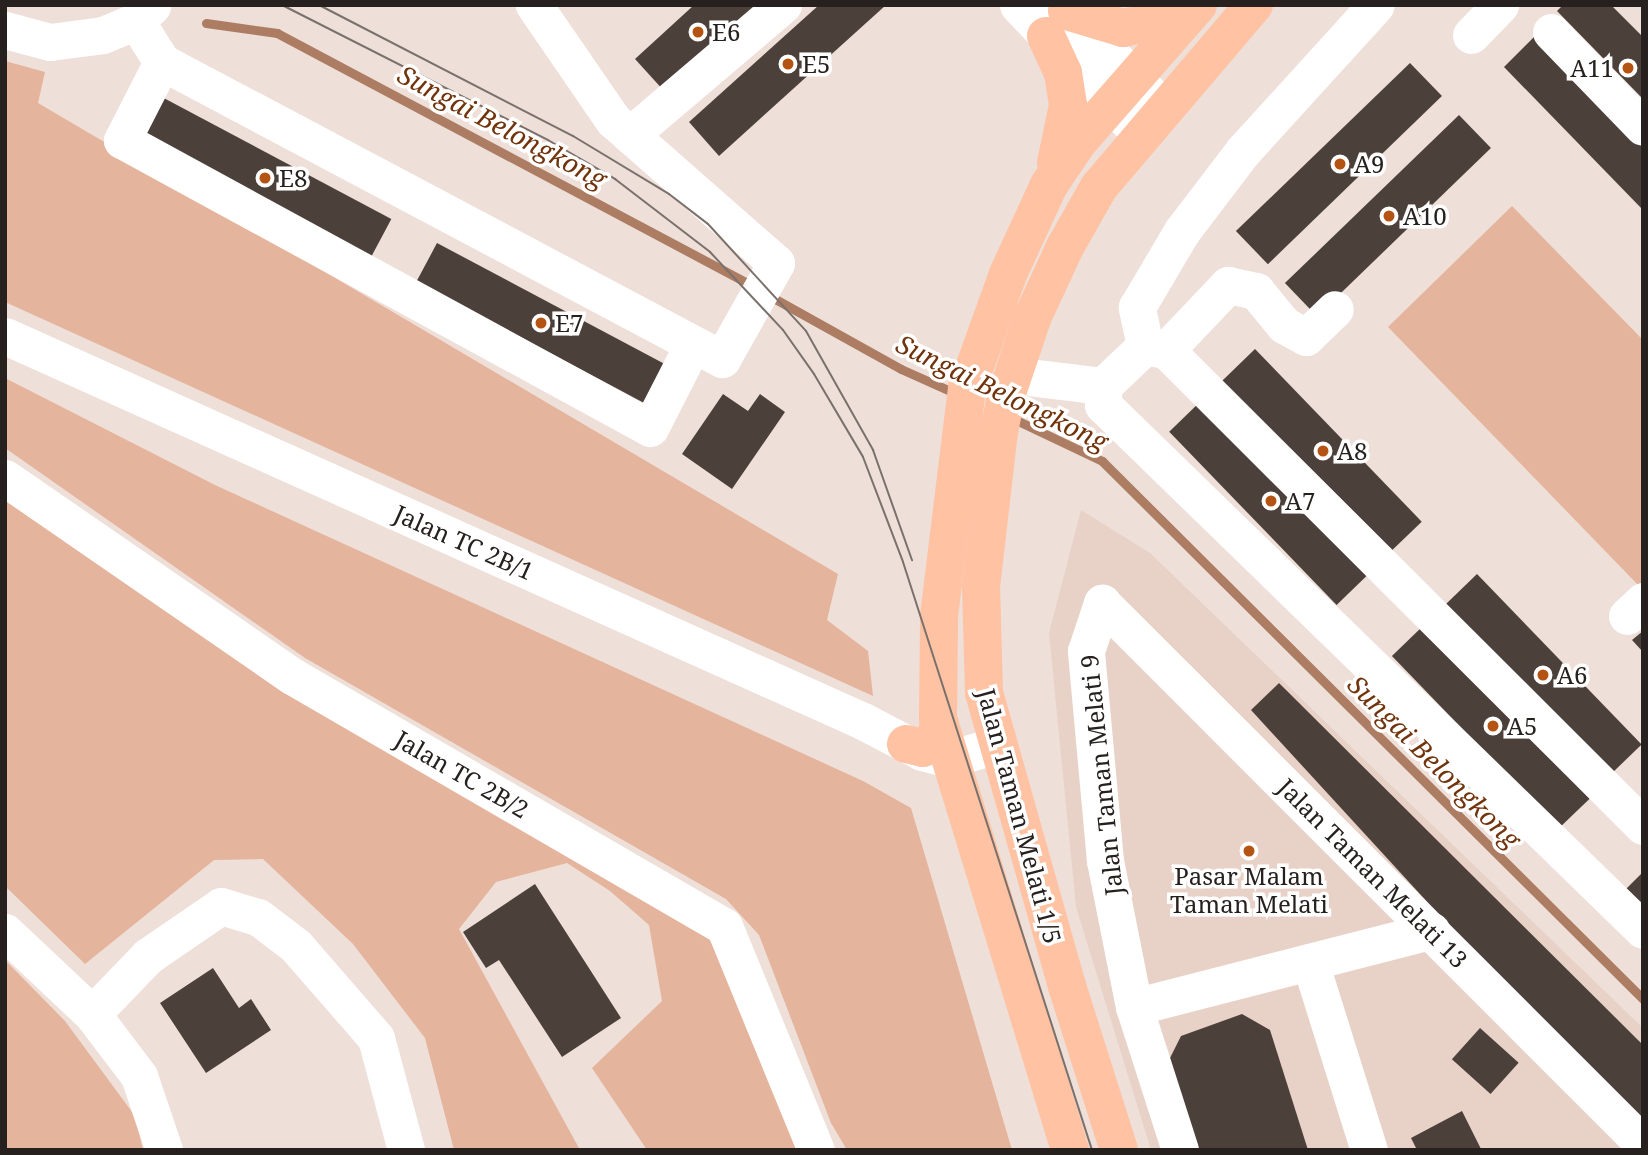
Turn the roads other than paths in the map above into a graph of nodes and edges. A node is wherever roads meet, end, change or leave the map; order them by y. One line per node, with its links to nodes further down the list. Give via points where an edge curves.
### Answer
1 (534, 5): 18 (street, via 613,120)
2 (783, 5): 18 (street)
3 (1018, 5): 10 (street)
4 (1188, 5): 10 (main road, via 1124,28)
5 (1198, 5): 15 (main road, Jalan Taman Melati 1/5)
6 (1254, 5): 16 (main road, Jalan Taman Melati 1/5)
7 (1376, 5): 23 (street, via 1243,151 1182,230 1137,307)
8 (1500, 5): 13 (street)
9 (145, 13): 11 (street, via 103,35 50,42); 14 (street)
10 (1058, 17): 15 (street); 19 (main road, via 1068,105)
11 (5, 30)
12 (1551, 32): 17 (street)
13 (1471, 36)
14 (162, 62): 22 (street); 22 (street, via 122,140 650,428)
15 (1121, 90): 16 (street); 19 (main road, Jalan Taman Melati 1/5)
16 (1152, 121): 25 (main road, Jalan Taman Melati 1/5, via 1099,187 1065,247)
17 (1643, 127)
18 (630, 135): 22 (street, via 776,262 722,359)
19 (1049, 185): 28 (main road, Jalan Taman Melati 1/5, via 1007,274 964,404)
20 (1335, 309): 23 (street, via 1306,337 1284,325 1256,290 1228,285)
21 (5, 336): 28 (street, Jalan TC 2B/1)
22 (693, 344)
23 (1156, 348): 24 (street); 30 (street)
24 (1103, 386): 25 (street); 31 (street, via 1103,405)
25 (1006, 401): 29 (main road, Jalan Taman Melati 1/5, via 981,587 984,693)
26 (5, 478): 40 (street, Jalan TC 2B/2, via 292,676 724,926)
27 (1102, 603): 32 (street, Jalan Taman Melati 13); 35 (street, Jalan Taman Melati 9, via 1086,651 1105,862)
28 (929, 745): 29 (street); 41 (main road, Jalan Taman Melati 1/5, via 960,799)
29 (997, 745): 42 (main road, Jalan Taman Melati 1/5)
30 (1643, 826)
31 (1643, 930)
32 (1430, 931): 34 (street); 37 (street, Jalan Taman Melati 13)
33 (5, 932): 36 (street)
34 (1310, 962): 35 (street); 44 (street)
35 (1134, 1007): 43 (street, Jalan Taman Melati 9)
36 (92, 1014): 38 (street, via 139,1076); 39 (street, via 148,956 221,906 258,917 296,946 376,1038)
37 (1633, 1145)
38 (164, 1150)
39 (406, 1150)
40 (816, 1150)
41 (1069, 1150)
42 (1119, 1150)
43 (1180, 1150)
44 (1369, 1150)

